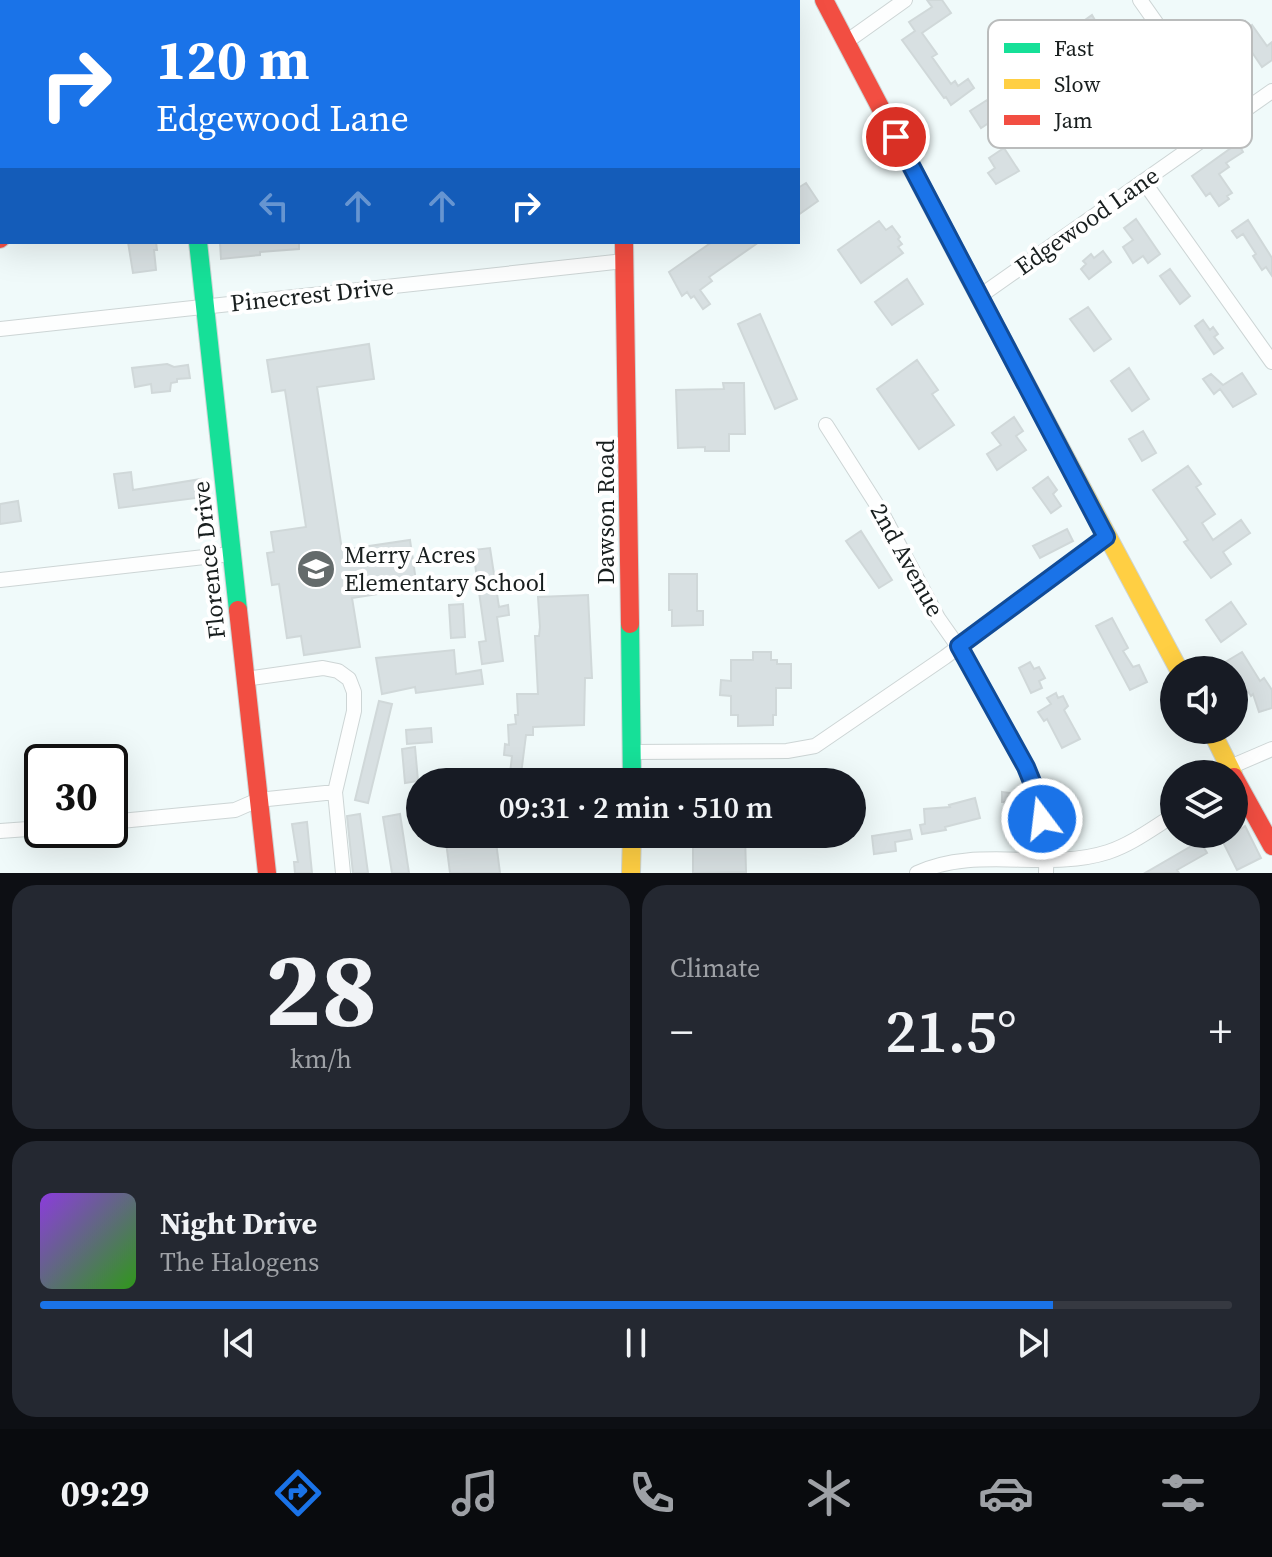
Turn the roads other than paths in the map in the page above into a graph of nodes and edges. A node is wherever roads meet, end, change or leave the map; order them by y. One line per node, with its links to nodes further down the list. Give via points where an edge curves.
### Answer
1 (824, 0): 5 (street)
2 (905, 0): 5 (street)
3 (1140, 0): 4 (street)
4 (1154, 20)
5 (846, 42): 13 (street)
6 (1272, 91): 7 (street, Edgewood Lane)
7 (1252, 104)
8 (1190, 148): 9 (street, Edgewood Lane)
9 (1144, 182): 13 (street, Edgewood Lane); 16 (street)
10 (198, 244): 14 (street, Florence Drive)
11 (624, 244): 12 (street, Dawson Road)
12 (624, 261): 14 (street, Pinecrest Drive); 25 (street, Dawson Road)
13 (980, 296): 18 (street)
14 (206, 307): 15 (street, Pinecrest Drive); 19 (street, Florence Drive)
15 (0, 329)
16 (1272, 362)
17 (826, 425): 21 (street, 2nd Avenue)
18 (1106, 537): 21 (street); 22 (street)
19 (231, 554): 20 (street); 23 (street, Florence Drive)
20 (0, 580)
21 (959, 646): 25 (street, via 815,746); 37 (street, 2nd Avenue, via 1037,794 1047,832)
22 (1171, 656)
23 (245, 679): 28 (street, via 323,668 349,679 354,711); 29 (street, Florence Drive)
24 (1272, 749): 26 (street)
25 (631, 752): 27 (street, Dawson Road)
26 (1248, 763)
27 (632, 768)
28 (335, 792): 29 (street); 39 (street)
29 (258, 800): 31 (street, via 235,810); 38 (street, Florence Drive)
30 (1248, 802): 35 (street)
31 (128, 820)
32 (1160, 824): 37 (street, via 1108,852)
33 (24, 829): 34 (street)
34 (0, 831)
35 (1272, 846)
36 (632, 848): 40 (street)
37 (1046, 866): 41 (street, via 982,859)
38 (267, 873)
39 (343, 873)
40 (631, 873)
41 (917, 873)

